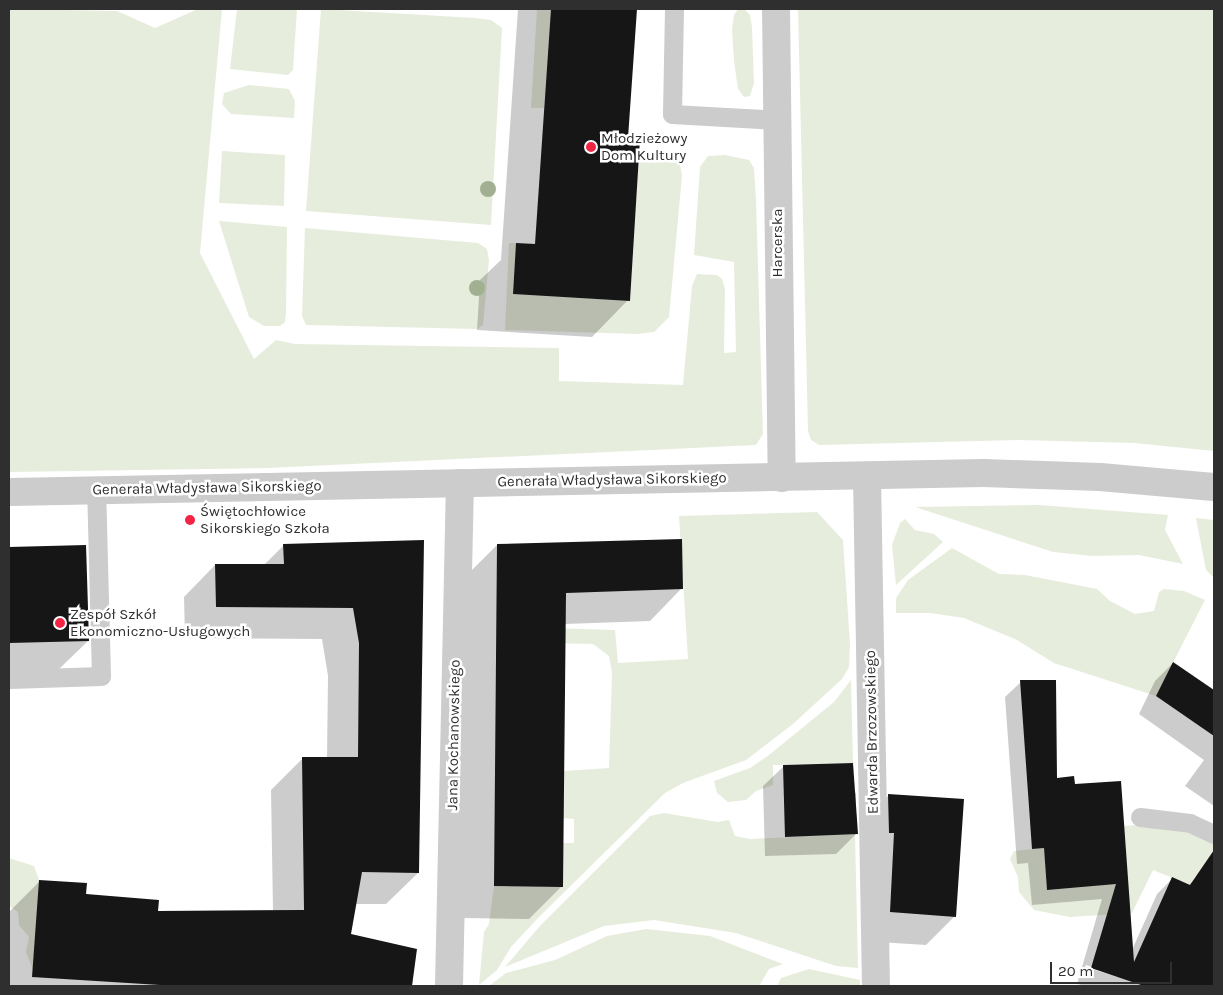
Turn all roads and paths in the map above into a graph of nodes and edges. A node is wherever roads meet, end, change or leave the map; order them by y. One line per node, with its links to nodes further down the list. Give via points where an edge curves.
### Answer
1 (674, 9): 3 (lane, via 672,114)
2 (776, 9): 3 (street, Harcerska)
3 (778, 120): 5 (street, Harcerska)
4 (867, 477): 5 (street, Generała Władysława Sikorskiego); 7 (street, Generała Władysława Sikorskiego, via 1042,475); 14 (street, Edwarda Brzozowskiego)
5 (782, 478): 6 (street, Generała Władysława Sikorskiego)
6 (460, 483): 8 (street, Generała Władysława Sikorskiego); 13 (street, Jana Kochanowskiego)
7 (1214, 487)
8 (96, 490): 9 (street, Generała Władysława Sikorskiego); 10 (lane, via 101,676)
9 (9, 492)
10 (9, 679)
11 (1140, 817): 12 (lane, via 1190,823)
12 (1214, 834)
13 (449, 986)
14 (876, 986)

